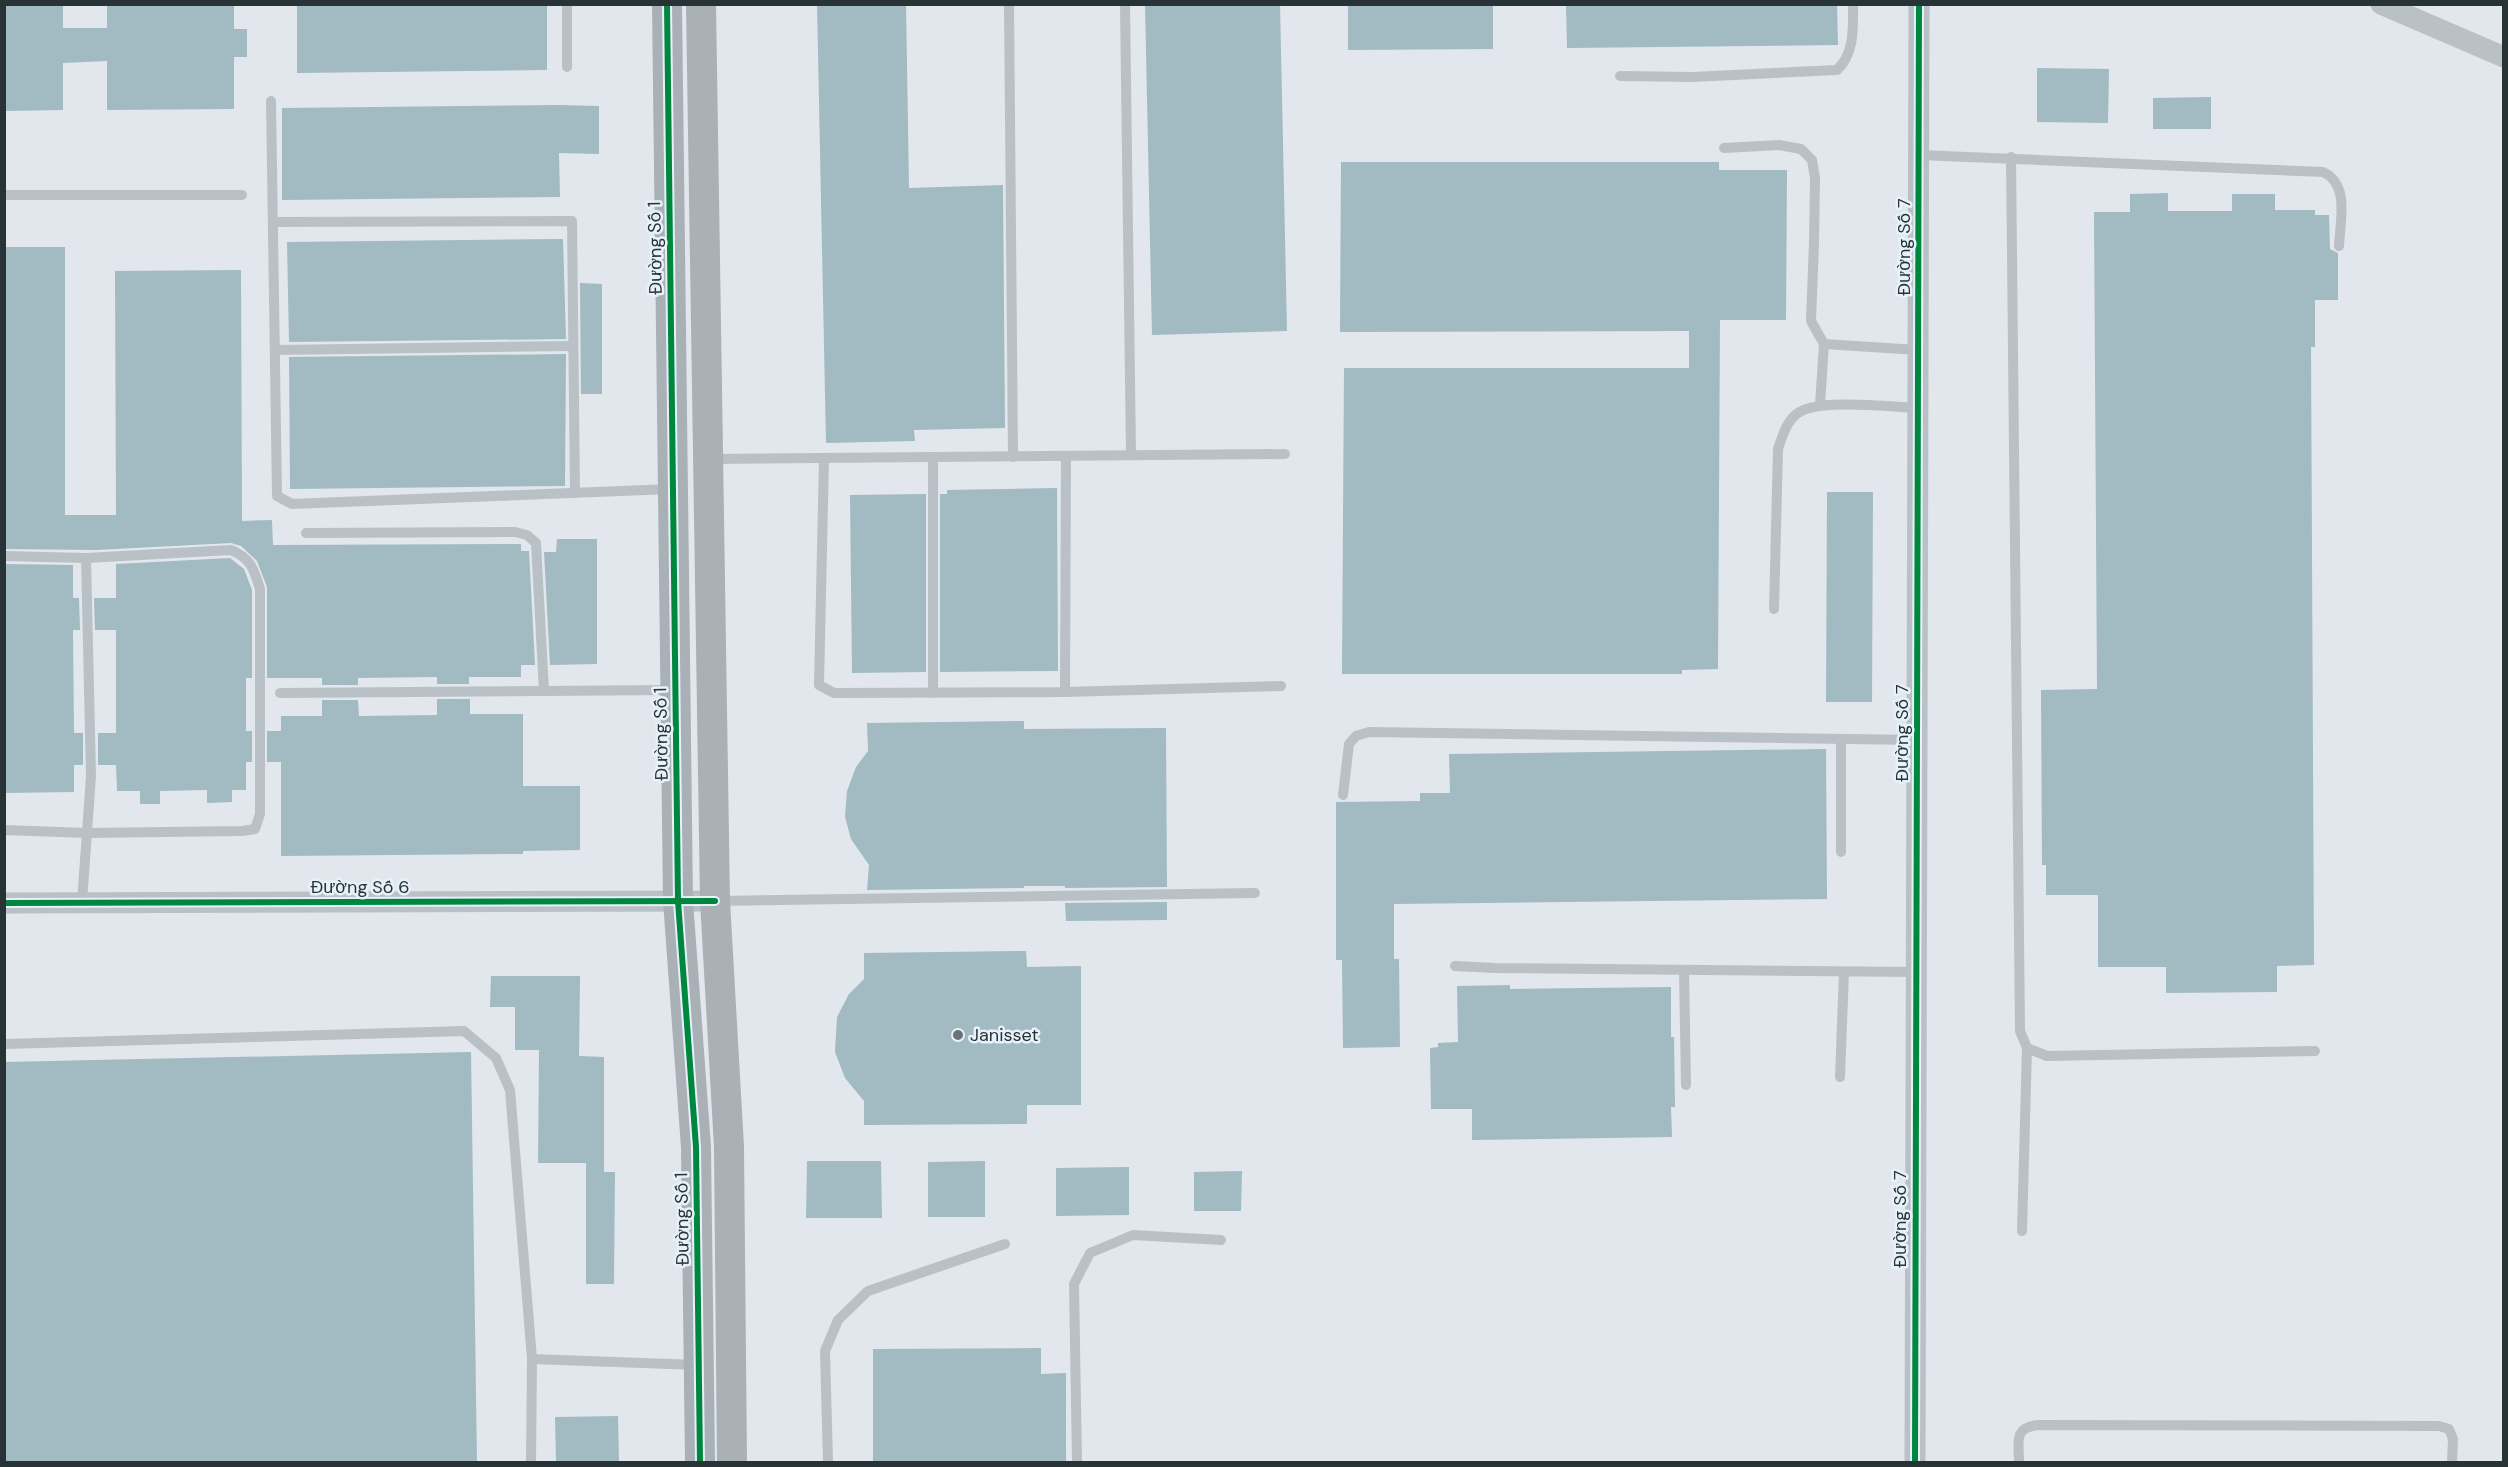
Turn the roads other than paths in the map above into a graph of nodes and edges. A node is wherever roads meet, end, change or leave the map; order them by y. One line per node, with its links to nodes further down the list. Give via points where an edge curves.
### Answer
1 (567, 4): 10 (lane)
2 (668, 4): 33 (street, Đường Số 1)
3 (701, 4): 32 (street)
4 (1009, 4): 30 (lane)
5 (1125, 4): 27 (lane)
6 (1853, 4): 11 (lane, via 1852,42 1845,62 1837,70 1693,77)
7 (1919, 4): 14 (street, Đường Số 7)
8 (2381, 4): 9 (street)
9 (2504, 57)
10 (567, 67)
11 (1620, 76)
12 (271, 101): 18 (lane)
13 (1724, 148): 20 (lane, via 1779,145 1801,149 1812,160 1815,233 1811,321)
14 (1919, 155): 15 (lane); 23 (street, Đường Số 7)
15 (2011, 158): 19 (lane, via 2323,172 2338,182 2341,191); 61 (lane, via 2020,1031)
16 (4, 195): 17 (lane)
17 (242, 195)
18 (273, 222): 21 (lane, via 572,221); 22 (lane)
19 (2339, 246)
20 (1824, 344): 23 (lane); 24 (lane)
21 (573, 346): 22 (lane); 34 (lane)
22 (275, 350): 34 (lane, via 277,496 284,501 292,504)
23 (1918, 350): 25 (street, Đường Số 7)
24 (1820, 405): 25 (lane); 38 (lane, via 1797,413 1785,429 1778,449)
25 (1918, 408): 46 (street, Đường Số 7)
26 (1284, 454): 27 (lane)
27 (1131, 455): 28 (lane)
28 (1066, 456): 30 (lane); 42 (lane)
29 (933, 457): 30 (lane); 31 (lane); 44 (lane)
30 (1013, 457)
31 (824, 458): 32 (lane); 44 (lane, via 819,685 834,693)
32 (708, 459): 53 (street)
33 (673, 489): 34 (lane); 40 (street, Đường Số 1)
34 (575, 493)
35 (306, 534): 41 (lane, via 527,535 536,543)
36 (4, 556): 37 (lane)
37 (86, 558): 49 (lane, via 91,776); 49 (lane, via 231,550 249,560 260,589 260,814 255,829)
38 (1773, 609)
39 (1281, 686): 42 (lane)
40 (676, 690): 41 (lane); 52 (street, Đường Số 1)
41 (544, 691): 43 (lane)
42 (1065, 692): 44 (lane)
43 (280, 693)
44 (933, 693)
45 (1841, 739): 46 (lane); 47 (lane, via 1370,732 1356,736 1349,744); 50 (lane)
46 (1917, 740): 59 (street, Đường Số 7)
47 (1343, 795)
48 (4, 830): 49 (lane)
49 (87, 833): 54 (lane)
50 (1841, 852)
51 (1256, 893): 53 (lane)
52 (678, 901): 53 (street, Đường Số 6); 54 (street, Đường Số 6); 69 (street, Đường Số 1, via 696,1147)
53 (715, 901): 72 (street, via 729,1147)
54 (82, 902): 55 (street, Đường Số 6)
55 (4, 903)
56 (1455, 966): 57 (lane)
57 (1684, 970): 58 (lane); 64 (lane)
58 (1844, 972): 59 (lane); 63 (lane)
59 (1916, 972): 75 (street, Đường Số 7)
60 (4, 1044): 68 (lane, via 464,1031 496,1058 510,1090)
61 (2027, 1048): 62 (lane, via 2047,1056); 65 (lane)
62 (2315, 1051)
63 (1840, 1077)
64 (1686, 1084)
65 (2022, 1231)
66 (1221, 1240): 74 (lane, via 1133,1235 1090,1253 1074,1284)
67 (1005, 1244): 73 (lane, via 868,1291 838,1320 825,1351)
68 (532, 1359): 69 (lane); 70 (lane)
69 (699, 1365): 71 (street, Đường Số 1)
70 (531, 1462)
71 (700, 1462)
72 (732, 1462)
73 (828, 1462)
74 (1077, 1462)
75 (1915, 1462)
76 (2019, 1462): 77 (lane, via 2022,1429 2039,1425 2439,1426 2448,1429 2453,1439)
77 (2452, 1462)

